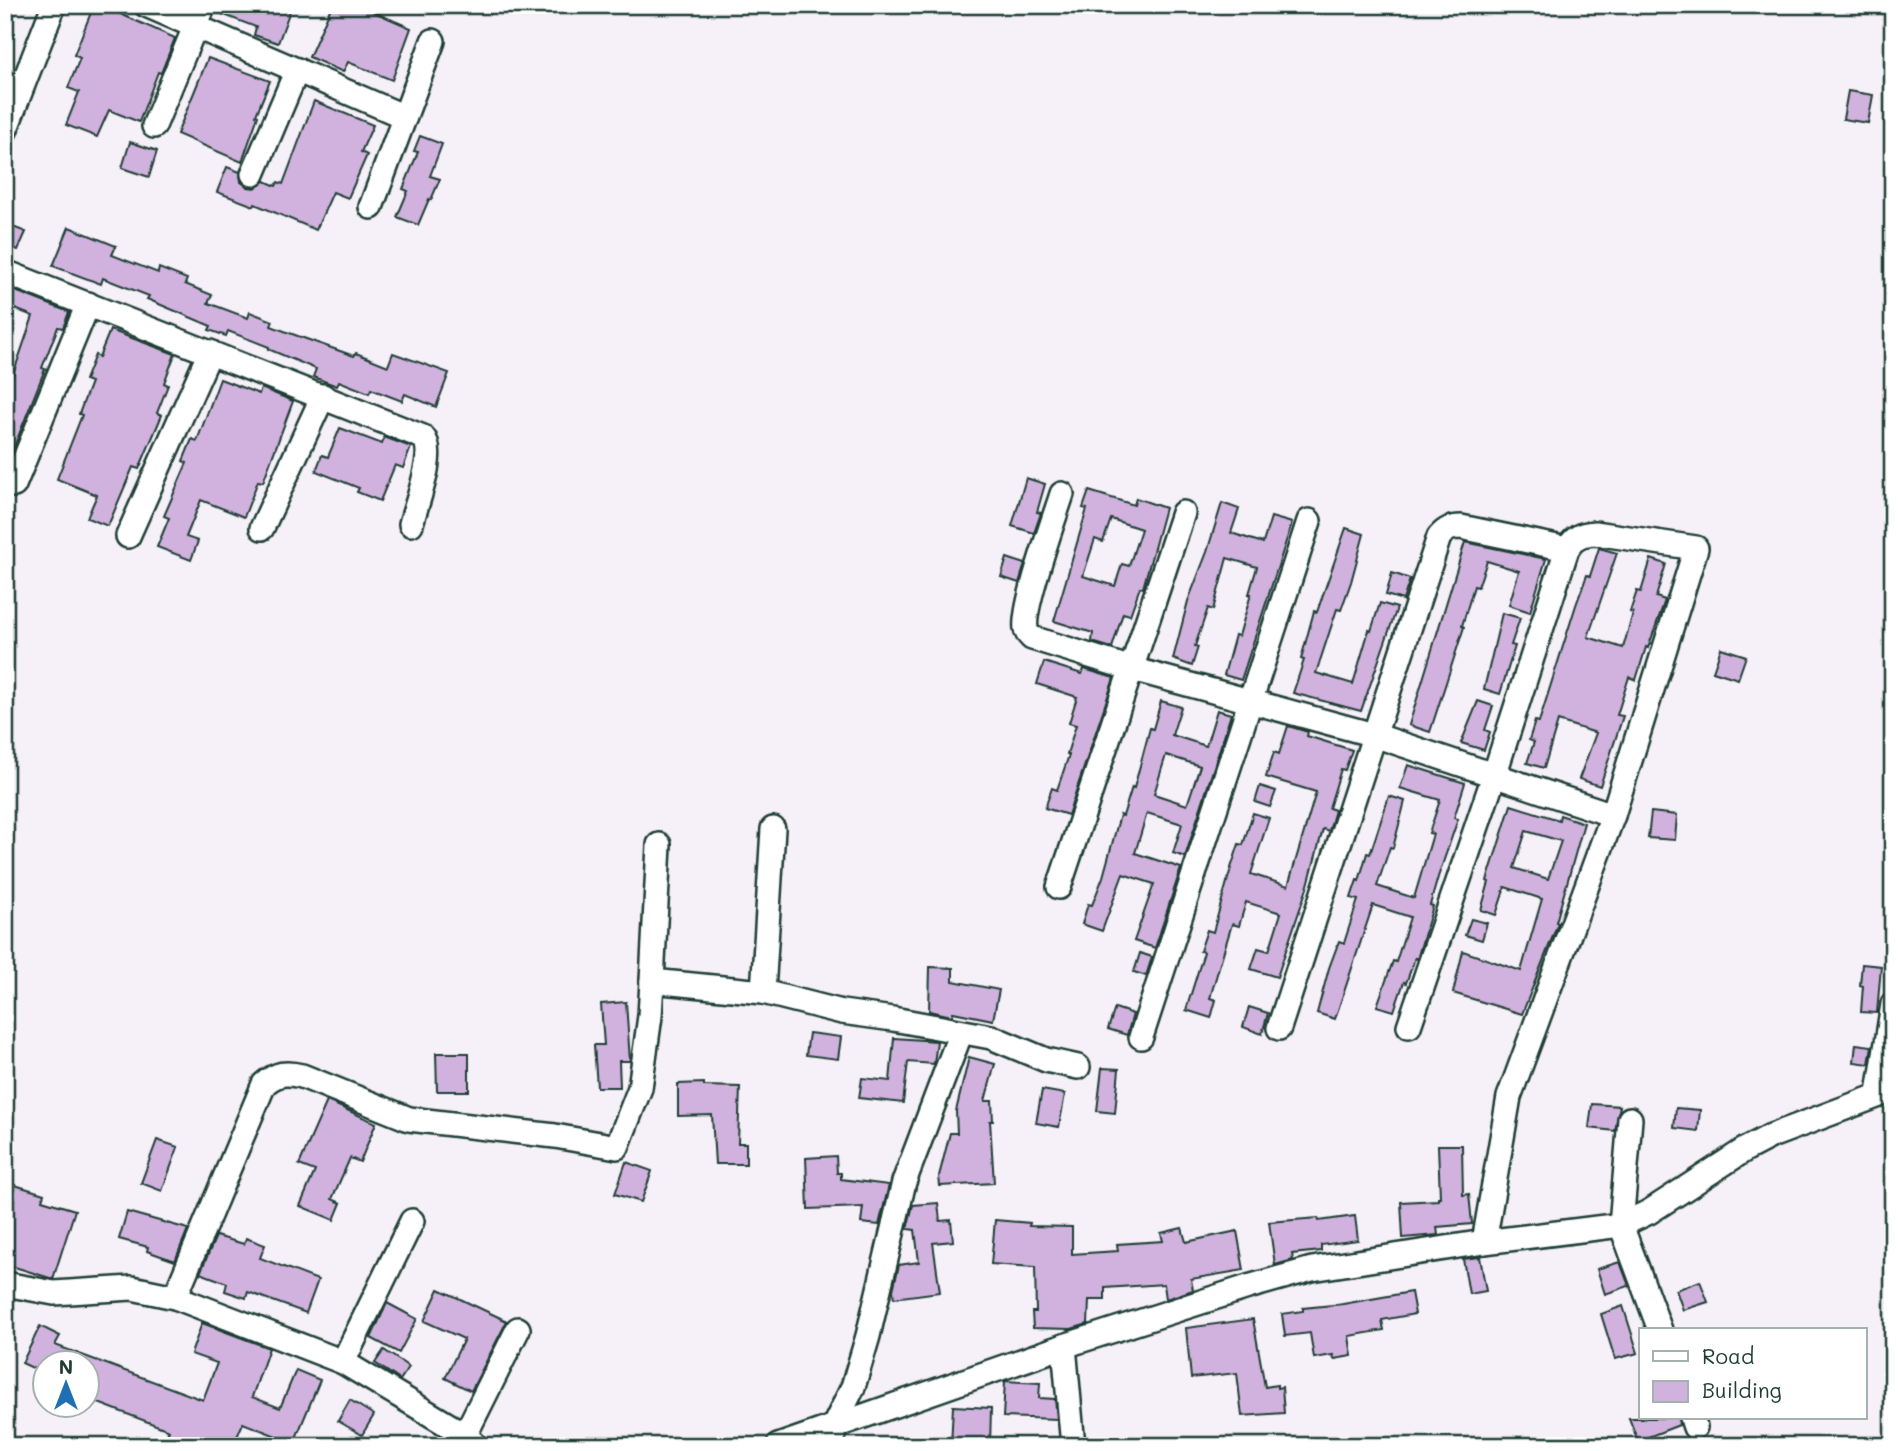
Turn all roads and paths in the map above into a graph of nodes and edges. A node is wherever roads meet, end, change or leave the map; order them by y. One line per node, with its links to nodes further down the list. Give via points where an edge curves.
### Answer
1 (54, 5): 8 (street)
2 (146, 5): 3 (street)
3 (199, 16): 5 (street); 7 (street)
4 (433, 41): 6 (street)
5 (297, 70): 6 (street); 9 (street)
6 (405, 117): 10 (street)
7 (154, 126)
8 (5, 131)
9 (253, 174)
10 (371, 207)
11 (5, 272): 12 (street)
12 (88, 304): 13 (street); 15 (street)
13 (209, 352): 14 (street); 21 (street)
14 (323, 396): 19 (street, via 427,442 429,456); 20 (street)
15 (14, 485)
16 (1062, 494): 23 (street, via 1031,597 1027,632 1032,638)
17 (1182, 513): 23 (street)
18 (1309, 521): 24 (street)
19 (411, 524)
20 (262, 528)
21 (128, 536)
22 (1567, 549): 25 (street, via 1461,527 1445,530); 26 (street); 27 (street, via 1574,538 1595,533 1696,548)
23 (1132, 669): 24 (street); 30 (street)
24 (1250, 701): 25 (street); 37 (street)
25 (1374, 735): 26 (street); 35 (street)
26 (1494, 776): 27 (street); 34 (street)
27 (1613, 815): 43 (street, via 1509,1097)
28 (773, 829): 32 (street)
29 (659, 845): 31 (street)
30 (1059, 887)
31 (652, 981): 32 (street); 45 (street, via 640,1088 617,1147 409,1119 302,1076 275,1074 264,1084)
32 (763, 992): 36 (street, via 842,1012)
33 (1893, 1004): 39 (street)
34 (1409, 1026)
35 (1279, 1028)
36 (961, 1032): 38 (street, via 991,1037 1046,1060); 50 (street, via 904,1182 868,1336)
37 (1141, 1037)
38 (1078, 1067)
39 (1886, 1091): 42 (street, via 1771,1136)
40 (1630, 1119): 42 (street)
41 (412, 1221): 49 (street)
42 (1621, 1225): 43 (street); 46 (street)
43 (1484, 1242): 48 (street, via 1312,1269)
44 (5, 1284): 45 (street, via 54,1293 132,1288)
45 (175, 1297): 49 (street)
46 (1659, 1328)
47 (517, 1329): 51 (street)
48 (1063, 1346): 50 (street); 53 (street)
49 (343, 1362): 51 (street)
50 (833, 1436): 52 (street)
51 (471, 1440)
52 (778, 1446)
53 (1073, 1446)

